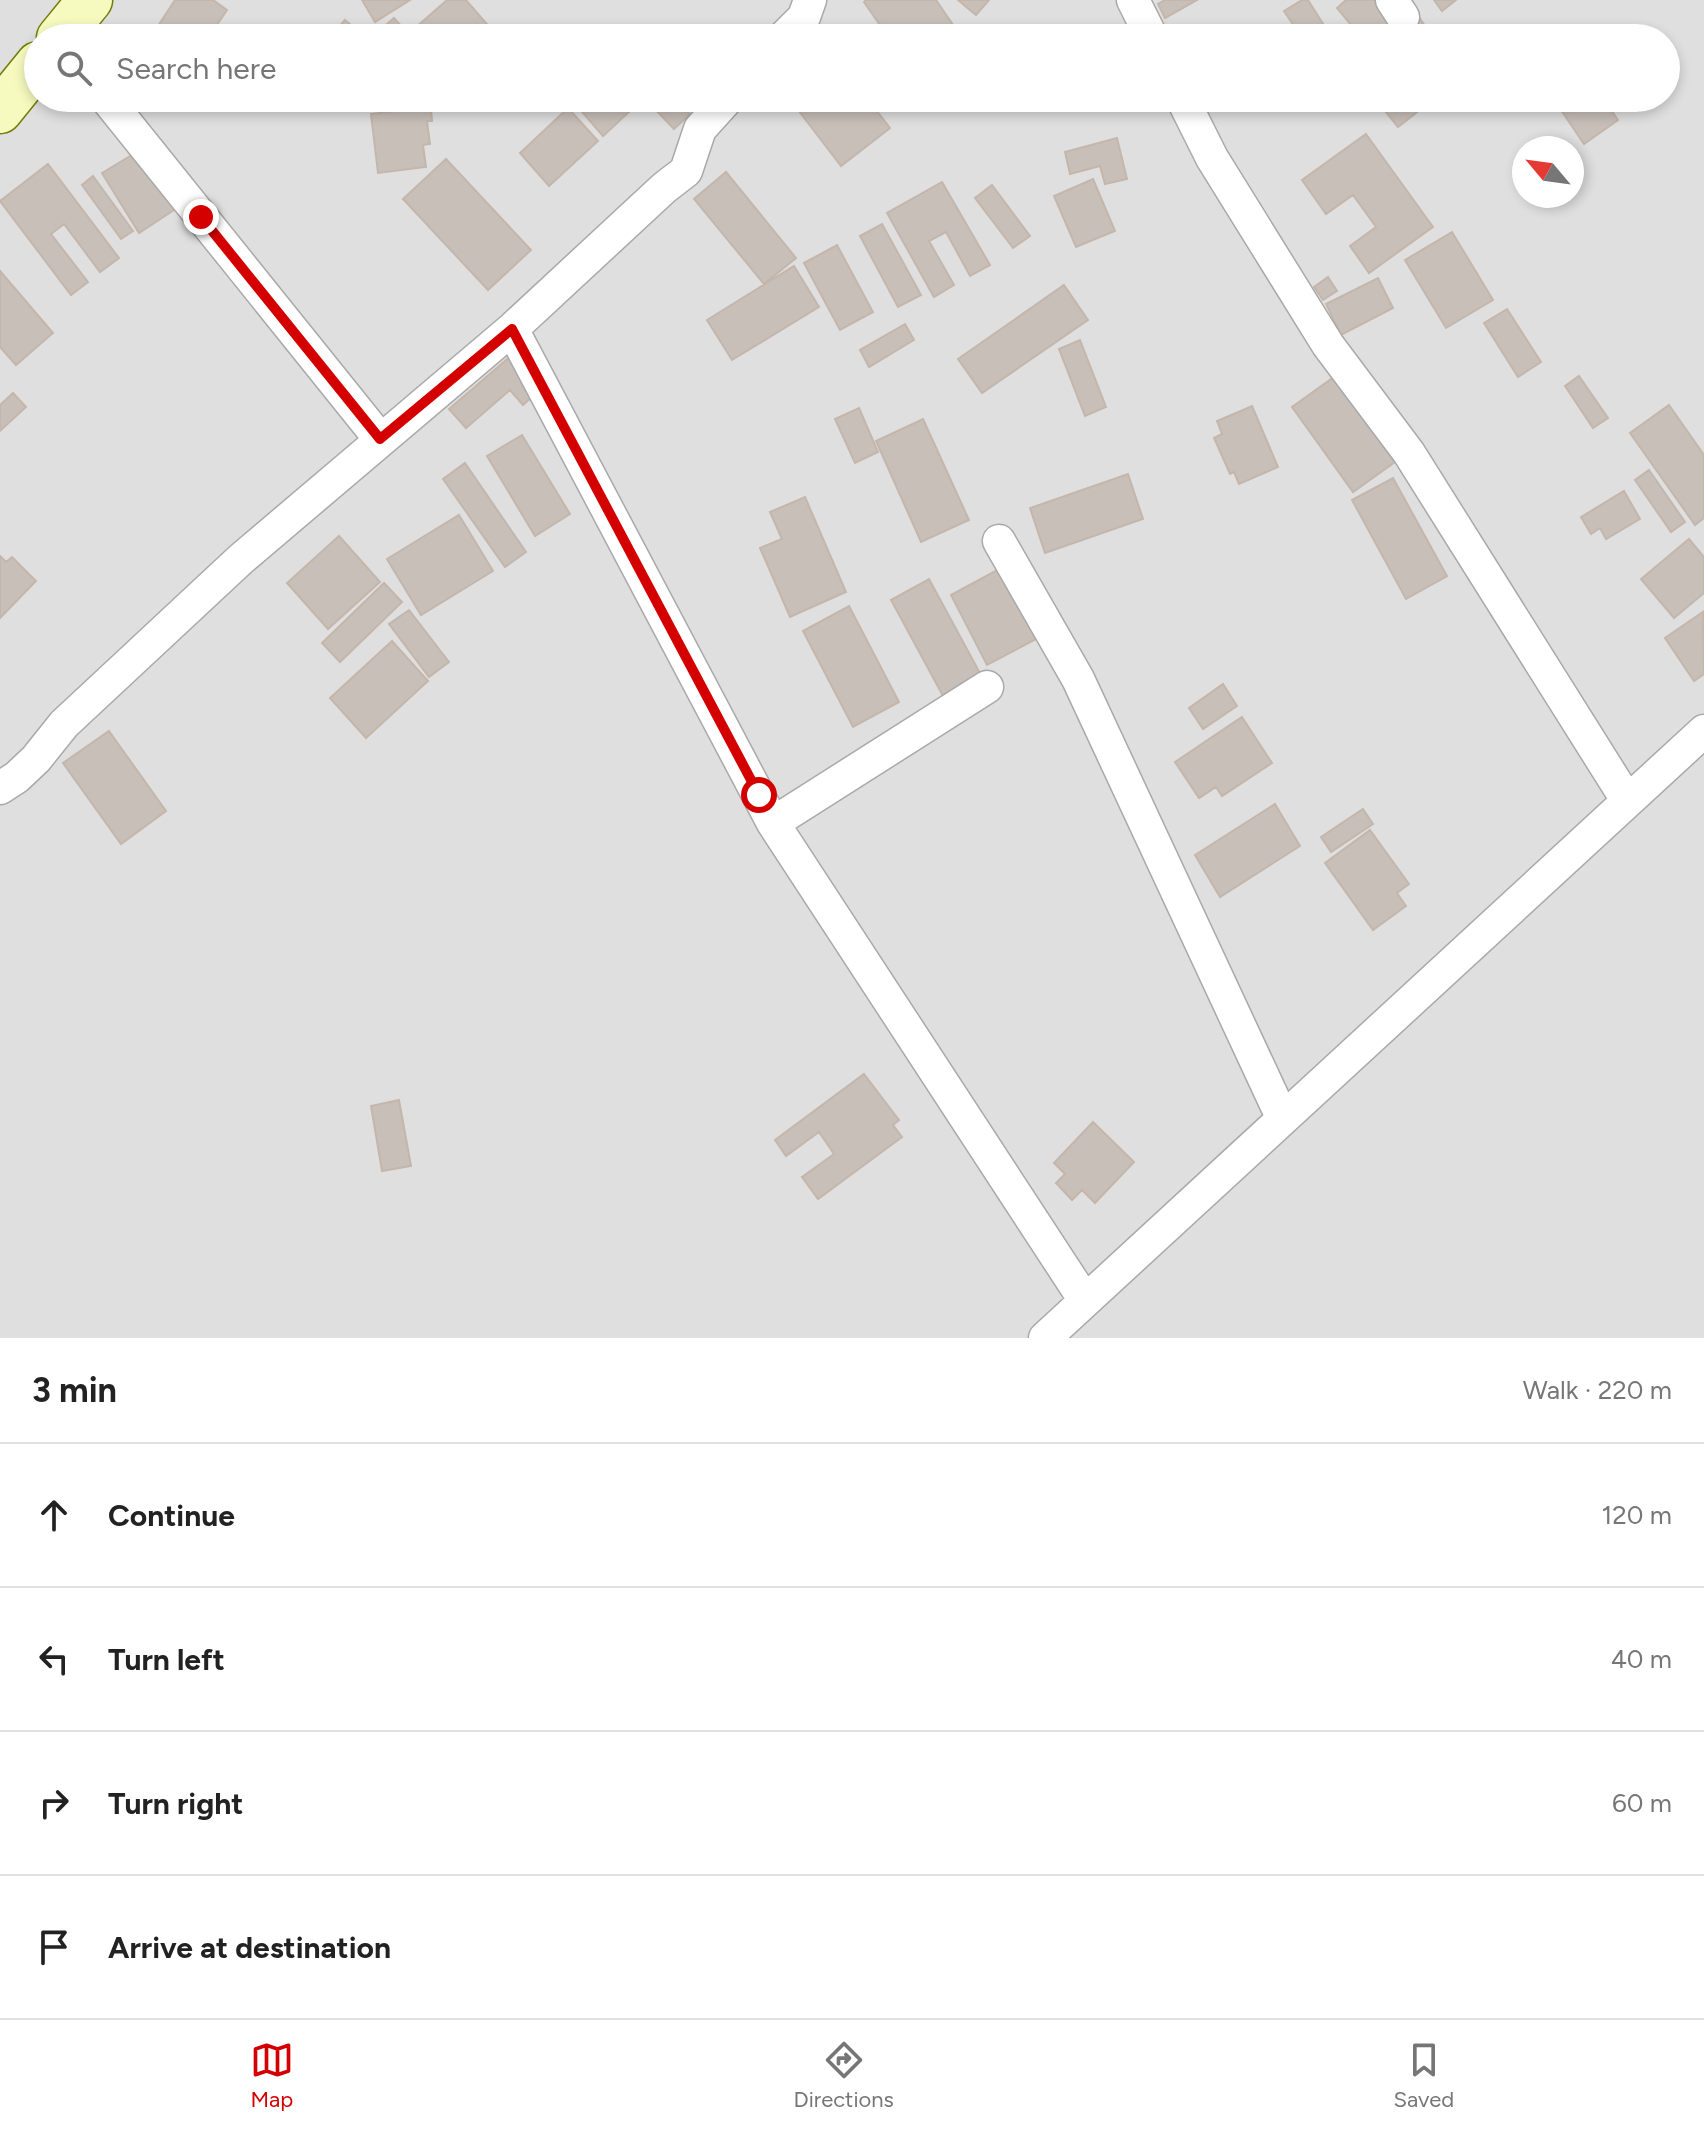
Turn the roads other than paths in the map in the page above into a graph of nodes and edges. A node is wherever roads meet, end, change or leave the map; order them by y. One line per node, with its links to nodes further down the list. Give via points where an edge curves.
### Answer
1 (90, 0): 4 (street)
2 (810, 0): 5 (street)
3 (1133, 0): 6 (street)
4 (70, 24)
5 (797, 24)
6 (1145, 24)
7 (24, 81): 8 (street)
8 (0, 111)
9 (117, 112): 13 (street)
10 (715, 112): 12 (street, via 700,129 686,171)
11 (1189, 112): 18 (street, via 1328,345 1409,453)
12 (512, 329): 13 (street); 19 (street)
13 (380, 439): 17 (street, via 241,559 64,724 27,768)
14 (999, 541): 20 (street, via 1078,679)
15 (987, 687): 19 (street)
16 (1704, 731): 18 (street)
17 (0, 788)
18 (1627, 800): 20 (street)
19 (773, 823): 21 (street)
20 (1282, 1117): 21 (street)
21 (1084, 1299): 22 (street)
22 (1045, 1338)

